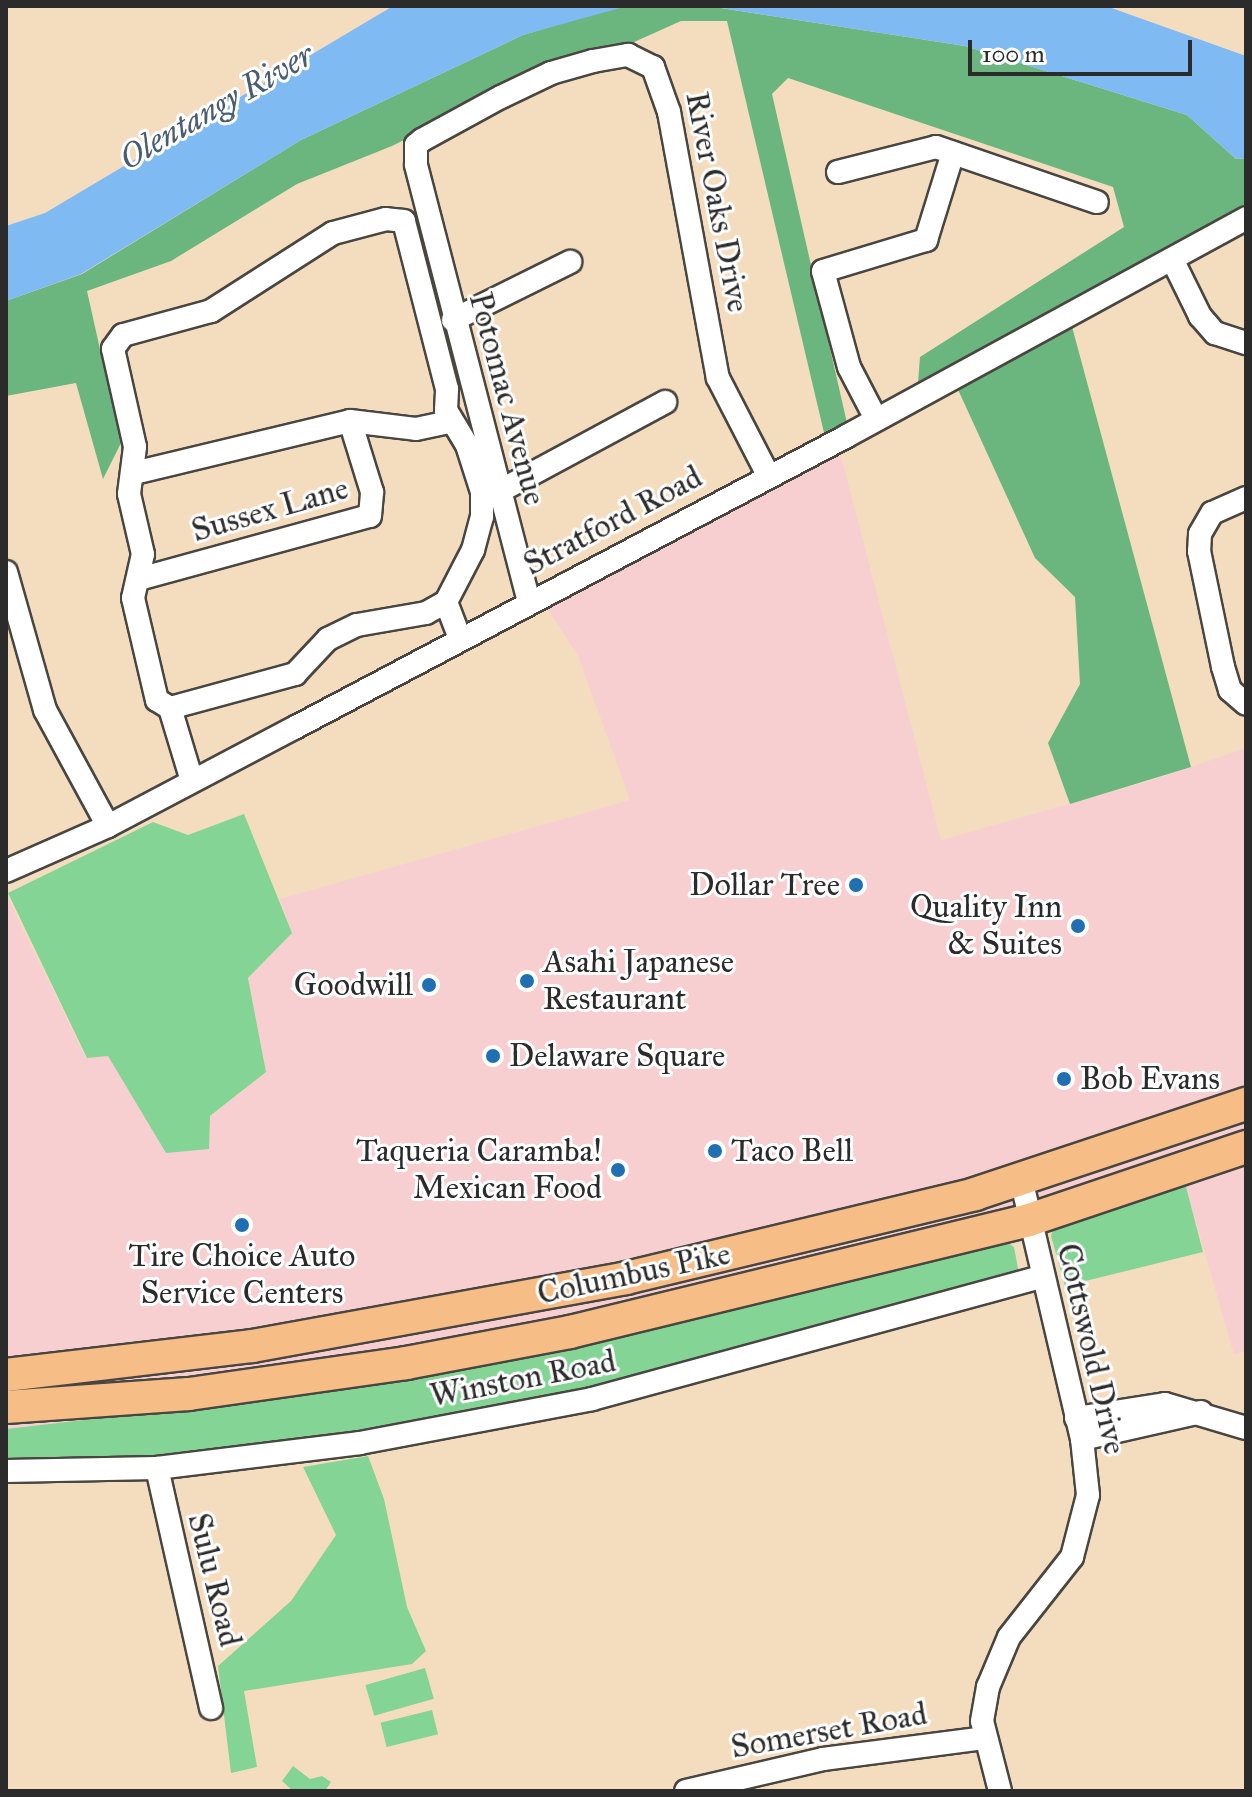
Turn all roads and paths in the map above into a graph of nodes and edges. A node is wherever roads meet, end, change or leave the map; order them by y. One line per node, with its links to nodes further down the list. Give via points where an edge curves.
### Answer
1 (953, 153): 2 (street, via 936,147); 3 (street); 11 (street, via 926,240 823,271 842,349)
2 (838, 172)
3 (1097, 202)
4 (426, 212): 8 (street, Potomac Avenue); 15 (street, River Oaks Drive, via 416,164 416,145 422,140 551,73 628,55 653,67 669,112 718,378)
5 (1246, 218): 6 (street, Stratford Road)
6 (1172, 259): 9 (street, via 1200,316 1215,333); 11 (street, Stratford Road)
7 (570, 262): 8 (street)
8 (442, 321): 13 (street); 14 (street, via 408,228 404,221 386,219 316,242 211,311 123,335 113,349 135,447); 16 (street, Potomac Avenue)
9 (1246, 343)
10 (665, 402): 16 (street)
11 (875, 417): 15 (street, Stratford Road)
12 (350, 421): 13 (street, via 416,429); 14 (street); 19 (street, Sussex Lane, via 372,492 370,516)
13 (450, 422): 20 (street, via 467,445 482,492 482,517)
14 (134, 473): 19 (street, via 129,494 143,554)
15 (768, 475): 21 (street, Stratford Road)
16 (498, 492): 21 (street, Potomac Avenue)
17 (1246, 498): 23 (street, via 1212,513 1200,534 1199,551 1230,690)
18 (6, 572): 26 (street, via 45,710)
19 (139, 579): 24 (street, via 133,598 157,700)
20 (446, 602): 22 (street); 24 (street, via 426,613 339,632 295,674)
21 (529, 602): 22 (street, Stratford Road)
22 (460, 639): 25 (street, Stratford Road)
23 (1246, 704)
24 (170, 708): 25 (street)
25 (192, 781): 26 (street, Stratford Road)
26 (108, 826): 27 (street, Stratford Road)
27 (6, 871)
28 (1246, 1104): 29 (highway, Columbus Pike)
29 (1199, 1121): 31 (street); 32 (highway, Columbus Pike)
30 (1246, 1147): 31 (highway, Columbus Pike)
31 (1212, 1159): 33 (highway, Columbus Pike)
32 (1021, 1178): 33 (street, Cottswold Drive); 35 (highway, Columbus Pike, via 761,1247 408,1321 182,1356)
33 (1029, 1220): 34 (street, Cottswold Drive); 36 (highway, Columbus Pike, via 688,1307 406,1363 189,1394)
34 (1040, 1277): 37 (street, Cottswold Drive); 39 (street, Winston Road, via 592,1399 292,1455)
35 (6, 1375)
36 (6, 1407)
37 (1079, 1428): 38 (street, via 1165,1404); 42 (street, Cottswold Drive, via 1088,1495 1080,1538 1056,1583 1019,1623 996,1661 982,1721)
38 (1246, 1428)
39 (157, 1468): 40 (street, Winston Road); 41 (street, Sulu Road)
40 (6, 1471)
41 (211, 1708)
42 (984, 1738): 43 (street, Somerset Road, via 823,1759); 44 (street, Cottswold Drive)
43 (686, 1791)
44 (1000, 1791)

